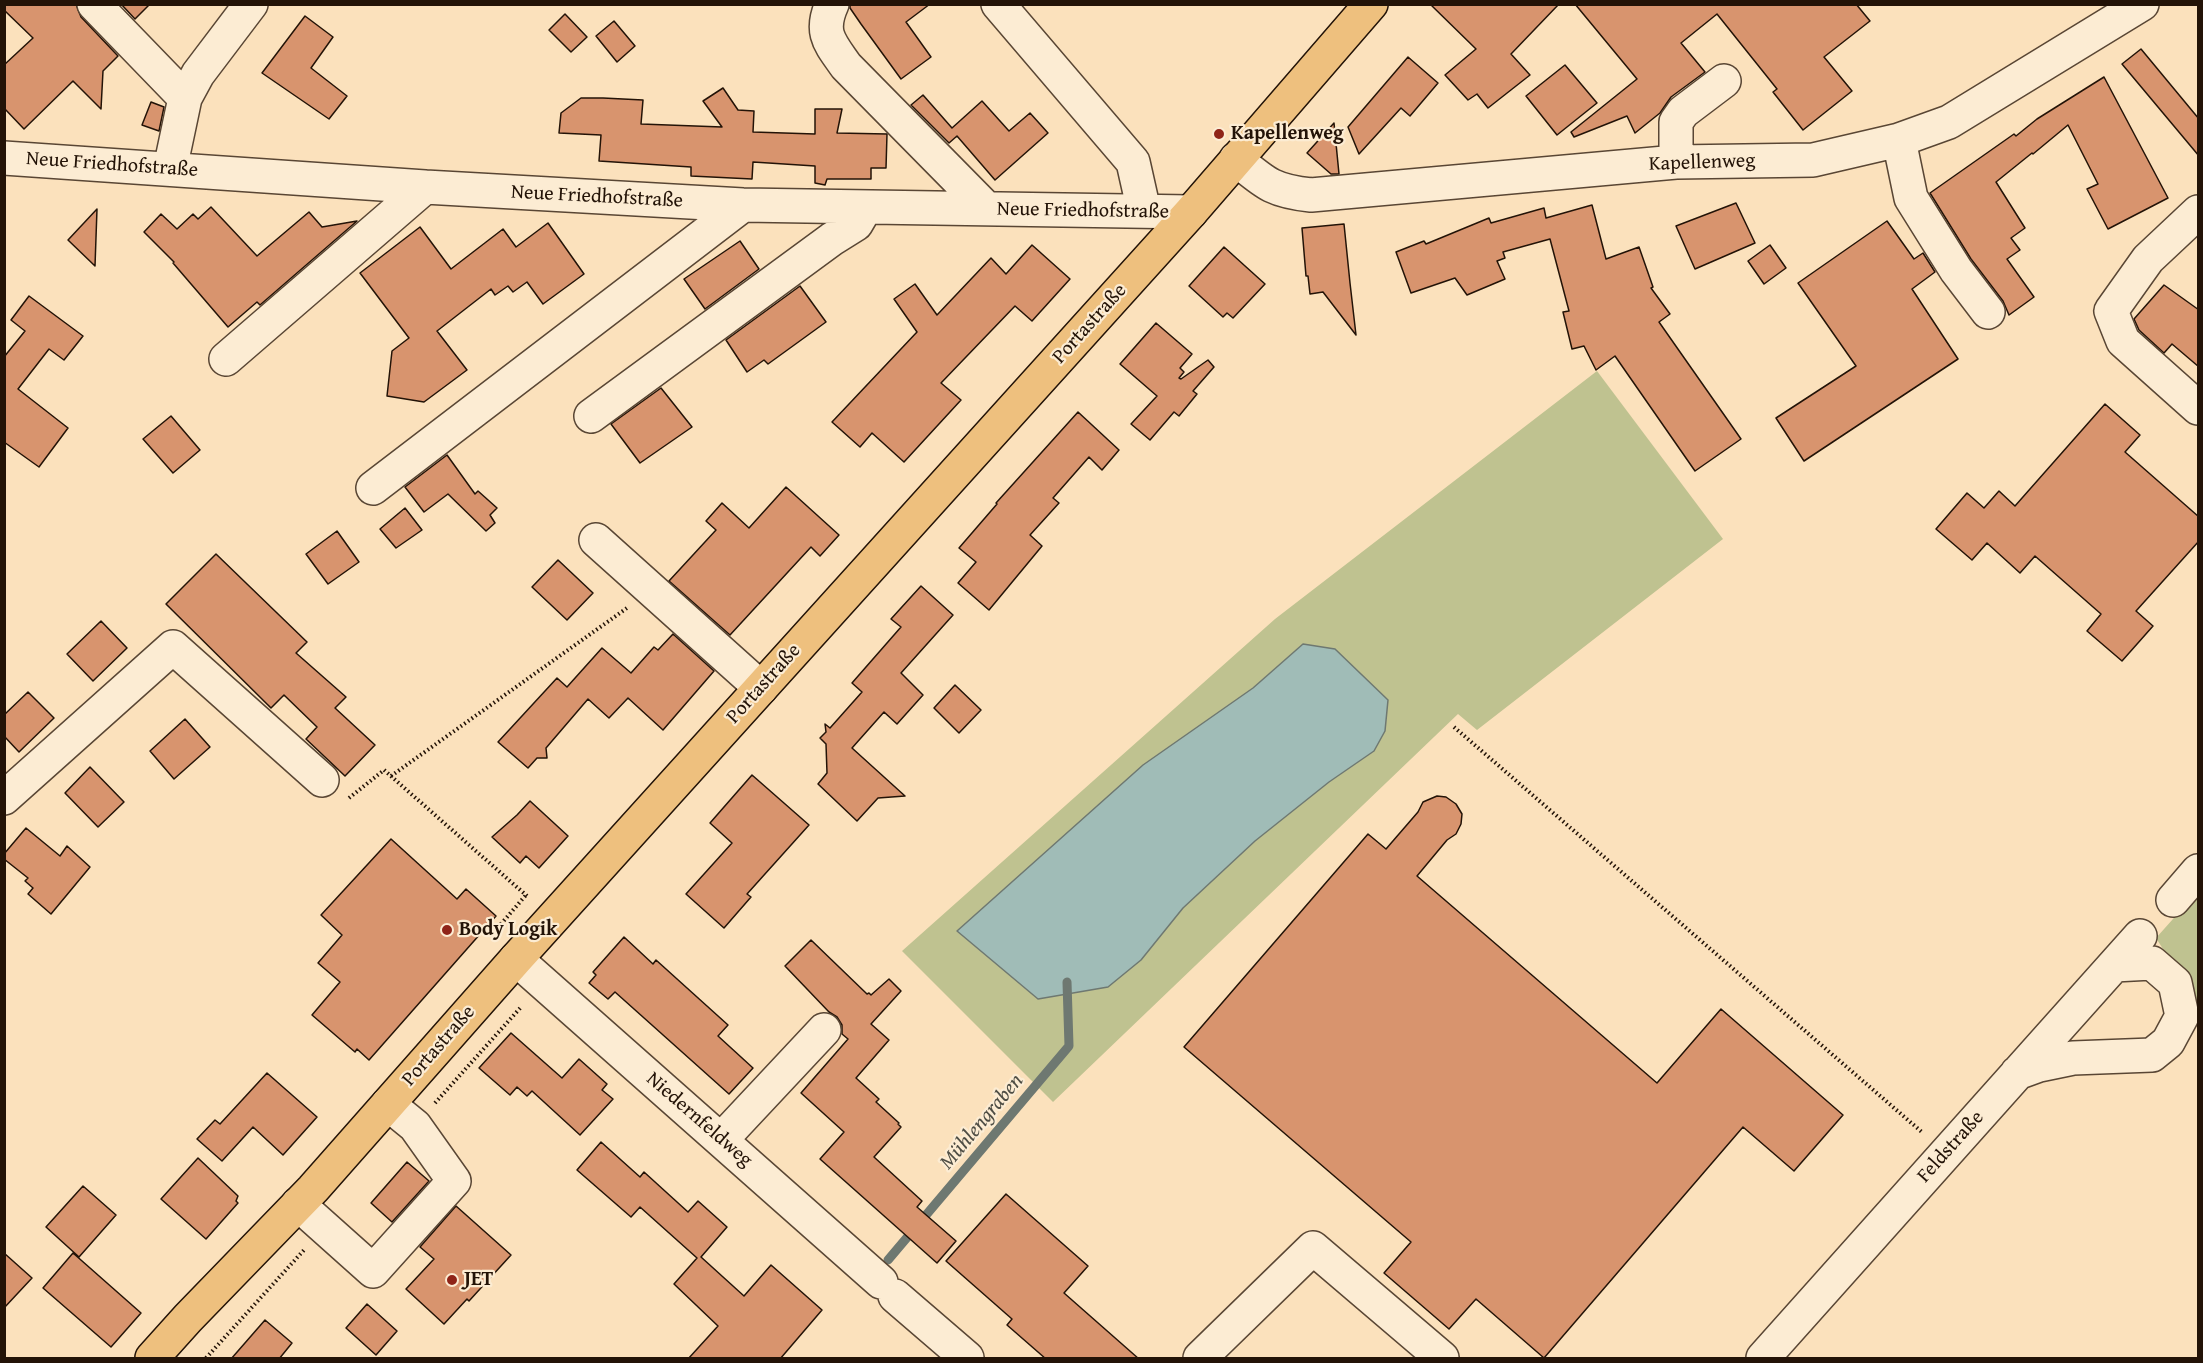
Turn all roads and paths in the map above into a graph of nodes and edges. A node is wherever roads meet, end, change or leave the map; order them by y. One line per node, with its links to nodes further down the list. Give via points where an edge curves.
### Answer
1 (94, 4): 8 (street)
2 (251, 4): 8 (street, via 198,74)
3 (832, 4): 17 (street, via 824,20 829,43 846,66)
4 (998, 4): 18 (street, via 1133,162)
5 (1371, 4): 11 (main road, Portastraße)
6 (2142, 4): 9 (street, Kapellenweg, via 1949,122)
7 (1724, 81): 12 (street, via 1683,112 1676,122)
8 (186, 98): 13 (street)
9 (1899, 140): 12 (street, Kapellenweg, via 1813,160); 21 (street, via 1911,198 1956,270)
10 (4, 158): 13 (street, Neue Friedhofstraße)
11 (1236, 159): 12 (street, Kapellenweg, via 1265,184 1287,193 1311,195); 19 (main road, Portastraße)
12 (1676, 162)
13 (170, 169): 14 (street, Neue Friedhofstraße)
14 (425, 187): 15 (street, Neue Friedhofstraße); 22 (street)
15 (743, 205): 16 (street, Neue Friedhofstraße); 25 (street)
16 (866, 207): 17 (street, Neue Friedhofstraße); 24 (street, via 856,224)
17 (987, 209): 18 (street, Neue Friedhofstraße)
18 (1144, 211): 19 (street, Neue Friedhofstraße)
19 (1191, 212): 28 (main road, Portastraße)
20 (2199, 212): 23 (street, via 2148,259 2111,310 2123,341)
21 (1988, 312)
22 (226, 359)
23 (2199, 408)
24 (591, 416)
25 (373, 488)
26 (596, 540): 27 (street)
27 (652, 590): 28 (street); 30 (path)
28 (761, 688): 35 (main road, Portastraße)
29 (1454, 727): 43 (path)
30 (391, 776): 31 (path, via 384,770 344,802); 35 (path)
31 (322, 780): 32 (street, via 173,647)
32 (4, 798)
33 (2199, 871): 34 (street)
34 (2173, 900)
35 (553, 919): 37 (main road, Portastraße)
36 (2140, 936): 38 (street, Feldstraße)
37 (516, 959): 41 (main road, Portastraße); 42 (street, Niedernfeldweg)
38 (2114, 965): 40 (street, Feldstraße); 40 (street, via 2152,963 2175,983 2182,1016 2168,1042 2152,1054 2073,1058)
39 (824, 1030): 42 (street)
40 (2017, 1073): 43 (street, Feldstraße)
41 (388, 1104): 44 (main road, Portastraße); 44 (street, via 415,1126 454,1180 373,1271)
42 (722, 1140): 46 (street, Niedernfeldweg)
43 (1945, 1153): 49 (street, Feldstraße)
44 (298, 1204): 45 (main road, Portastraße)
45 (152, 1359)
46 (967, 1359)
47 (1200, 1359): 48 (street, via 1313,1248)
48 (1442, 1359)
49 (1763, 1359)

